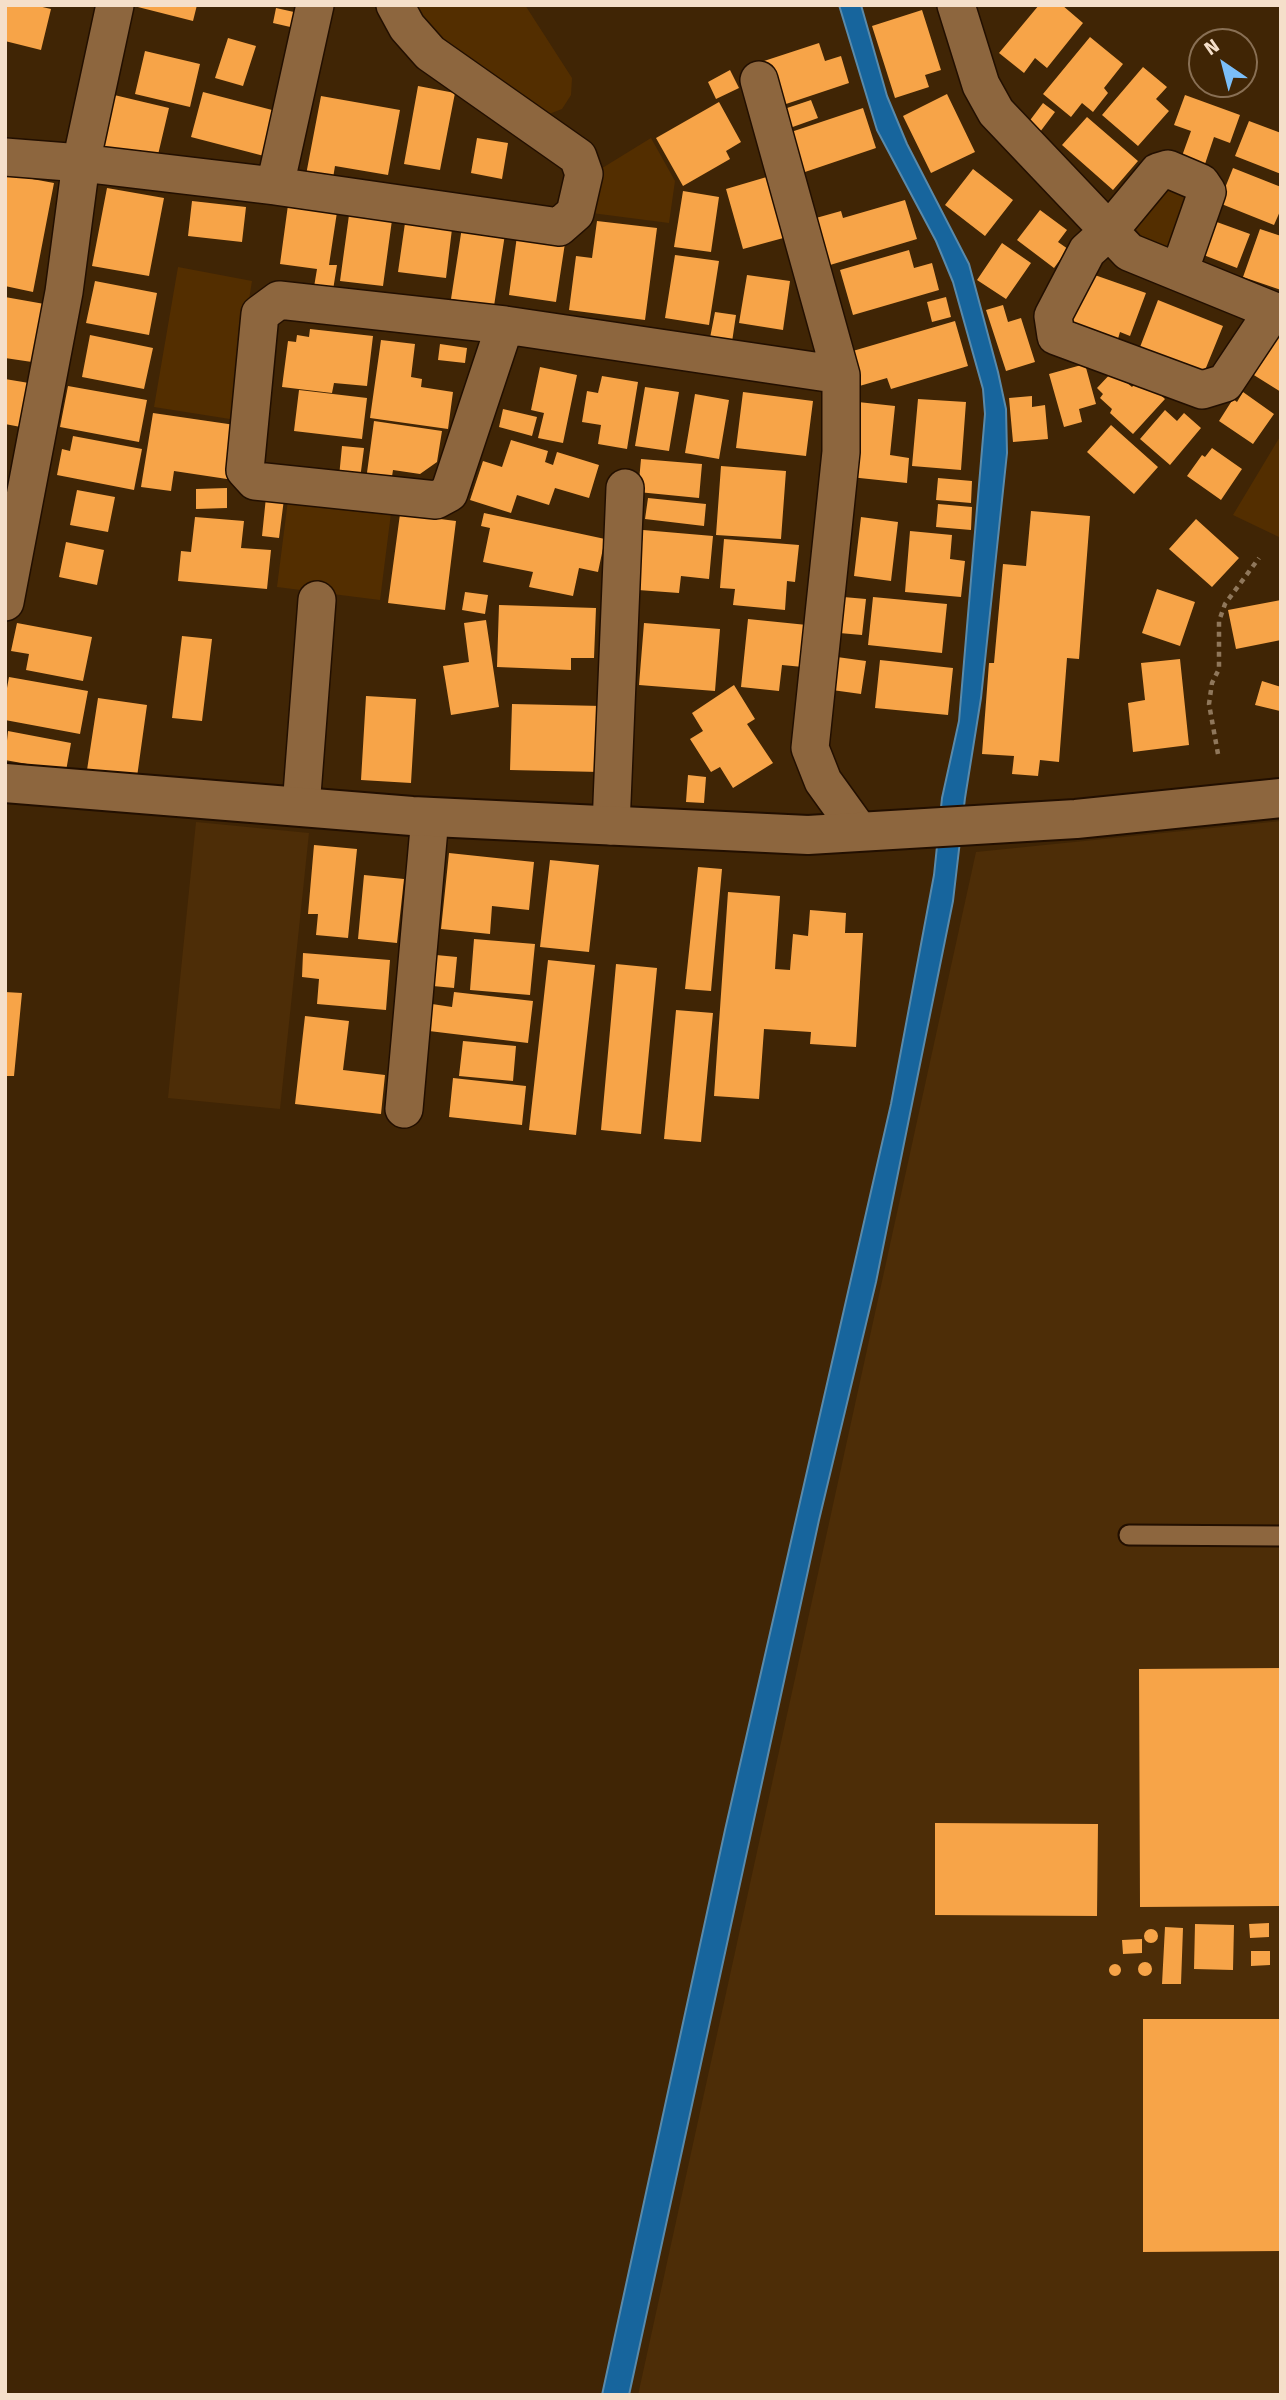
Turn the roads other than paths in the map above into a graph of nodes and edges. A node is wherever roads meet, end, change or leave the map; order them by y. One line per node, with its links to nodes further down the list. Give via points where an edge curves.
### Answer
1 (115, 5): 7 (street)
2 (316, 5): 8 (street)
3 (395, 5): 8 (street, via 430,53 579,157 584,174 575,213 559,227)
4 (956, 5): 9 (street, via 981,85 996,111)
5 (759, 80): 13 (street)
6 (5, 157): 7 (street)
7 (81, 163): 8 (street); 16 (street, via 64,292)
8 (275, 186)
9 (1109, 231): 10 (street, via 1129,252); 10 (street, via 1158,172 1168,169 1201,183 1207,192); 11 (street, via 1087,251 1053,316 1056,336 1202,390 1225,383)
10 (1179, 272): 11 (street)
11 (1277, 313)
12 (505, 325): 12 (street, via 279,300 260,314 245,470 255,481 436,500 449,493); 13 (street)
13 (841, 375): 22 (street, via 841,452 810,748 823,781)
14 (625, 488): 21 (street)
15 (317, 600): 19 (street)
16 (5, 602)
17 (5, 783): 19 (street)
18 (1281, 798): 22 (street, via 1076,819)
19 (301, 807): 20 (street)
20 (430, 817): 21 (street); 23 (street)
21 (611, 826): 22 (street, via 808,835)
22 (859, 831)
23 (404, 1109)
24 (1129, 1535): 25 (lane)
25 (1281, 1536)

